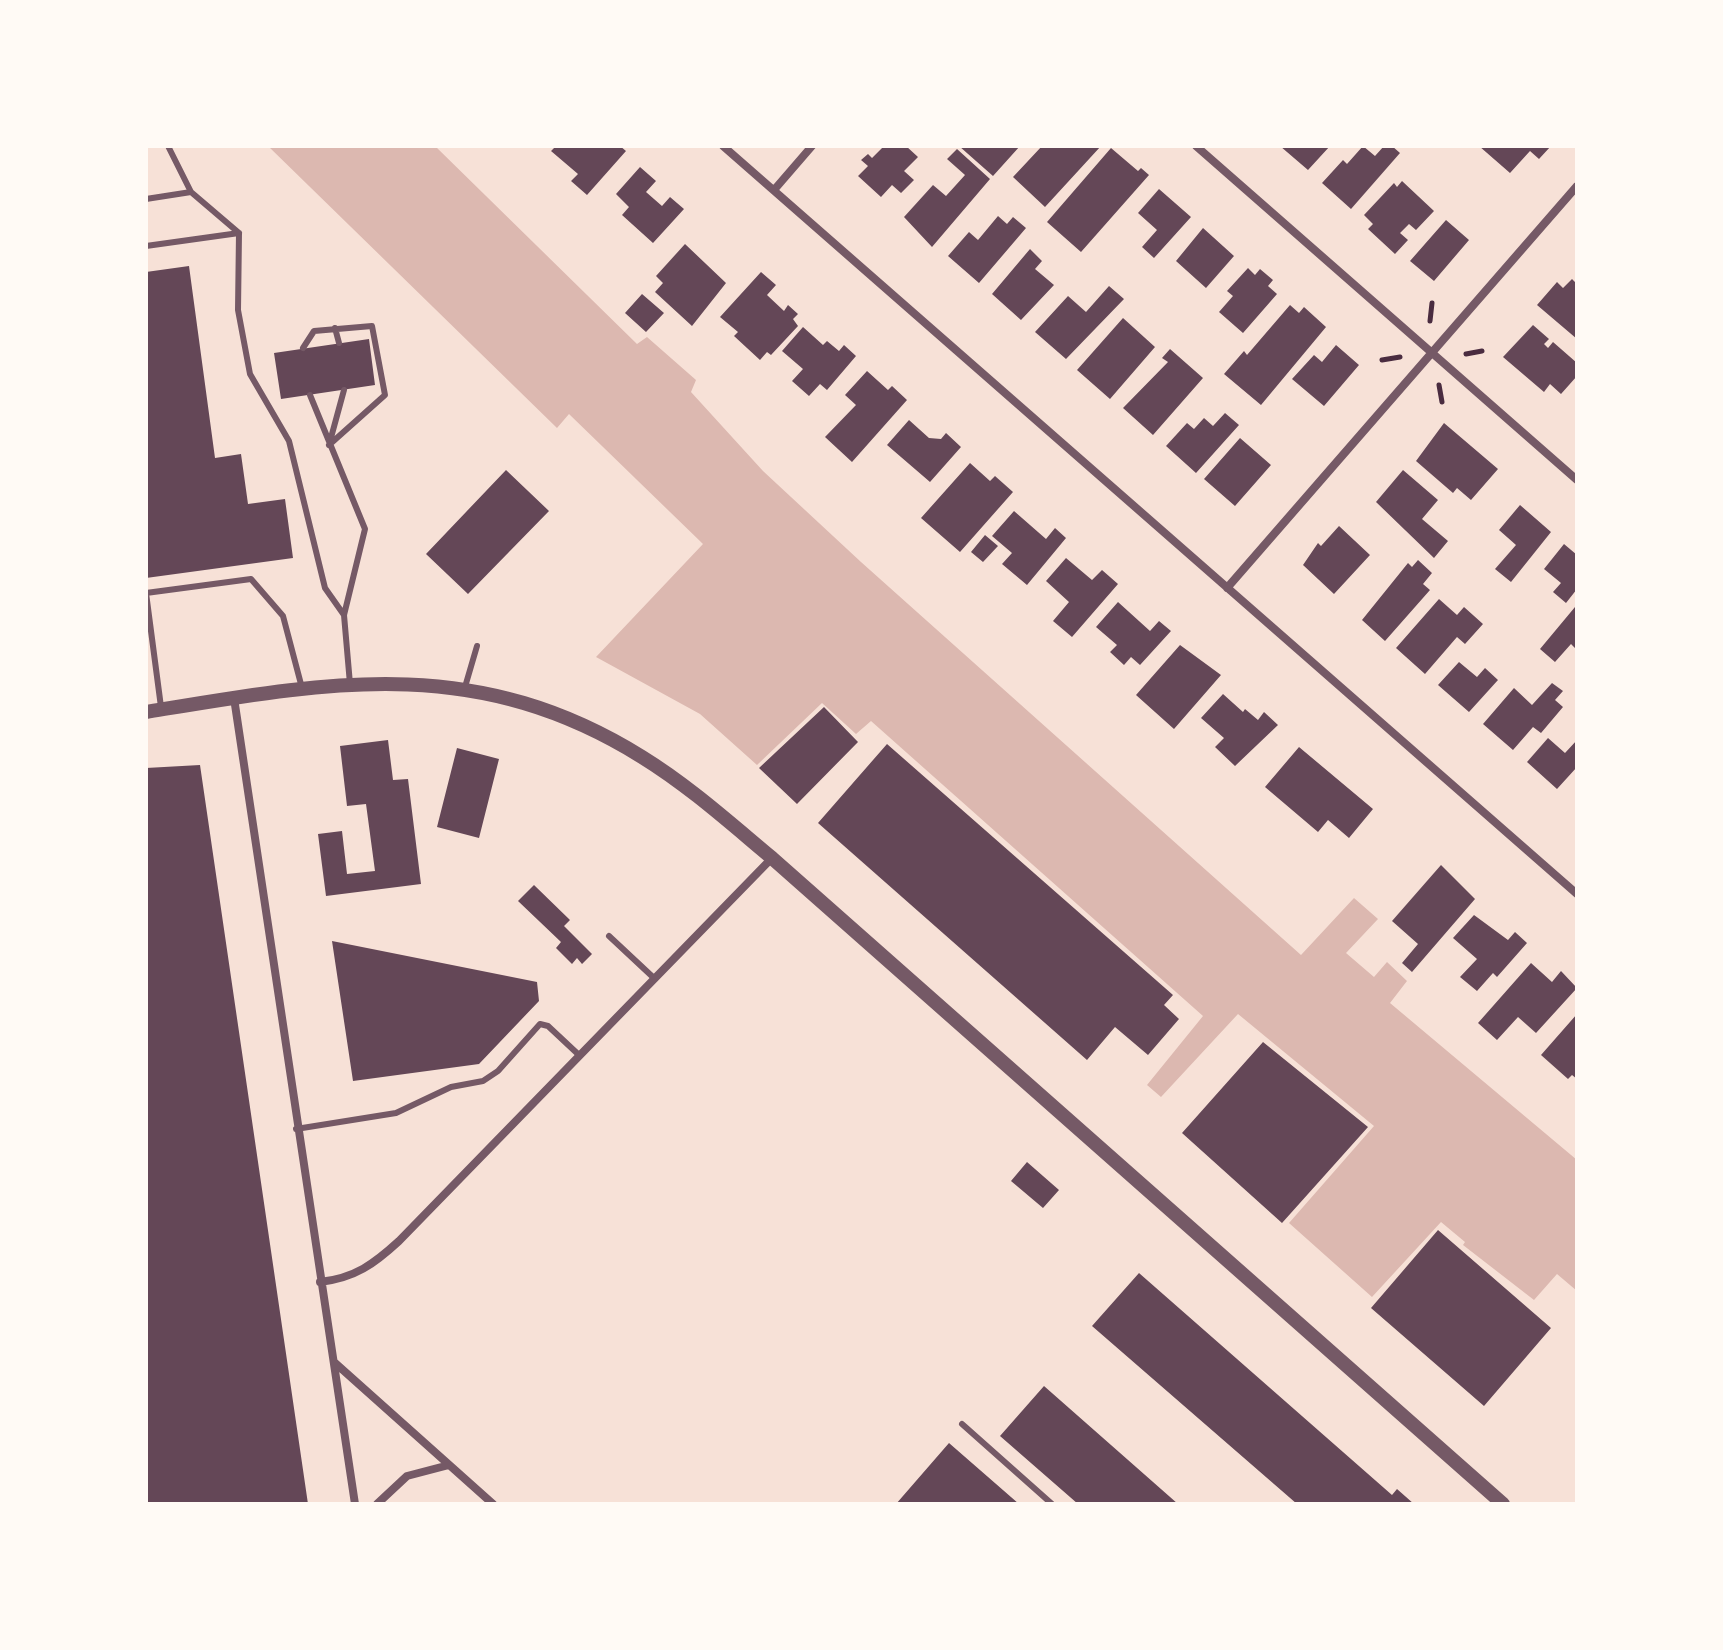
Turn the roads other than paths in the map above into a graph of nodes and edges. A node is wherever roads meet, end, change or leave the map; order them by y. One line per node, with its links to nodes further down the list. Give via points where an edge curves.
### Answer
1 (168, 146): 7 (lane)
2 (723, 146): 6 (street)
3 (812, 146): 6 (street)
4 (1196, 146): 14 (street)
5 (1577, 186): 14 (street)
6 (774, 190): 19 (street)
7 (191, 192): 8 (lane); 9 (lane)
8 (146, 199)
9 (239, 233): 10 (lane); 20 (lane, via 238,310 250,374 289,441 325,588)
10 (146, 246)
11 (335, 328): 12 (lane); 13 (lane, via 314,331); 17 (lane, via 372,326 385,395)
12 (339, 343)
13 (303, 348)
14 (1431, 353): 18 (street); 19 (street)
15 (344, 390): 17 (lane)
16 (310, 395): 17 (lane)
17 (329, 445): 20 (lane, via 365,529)
18 (1577, 480)
19 (1227, 588): 29 (street)
20 (344, 615): 22 (lane)
21 (477, 646): 23 (lane)
22 (350, 684): 23 (street); 24 (street)
23 (465, 687): 28 (street, via 545,710 602,734 670,777)
24 (302, 688): 25 (street); 26 (lane, via 283,616 251,579 146,593)
25 (234, 698): 26 (street); 33 (street)
26 (162, 710): 27 (street)
27 (146, 712)
28 (772, 858): 31 (street); 42 (street)
29 (1577, 894)
30 (609, 936): 31 (lane)
31 (655, 979): 32 (street)
32 (579, 1055): 33 (lane, via 540,1024 483,1081 451,1087 396,1113); 34 (street, via 379,1259 346,1279)
33 (296, 1129): 34 (street)
34 (320, 1282): 35 (street)
35 (333, 1362): 37 (street); 38 (street)
36 (962, 1424): 41 (lane)
37 (449, 1465): 39 (street, via 407,1476); 40 (street)
38 (355, 1504)
39 (377, 1504)
40 (493, 1504)
41 (1052, 1504)
42 (1503, 1504)

